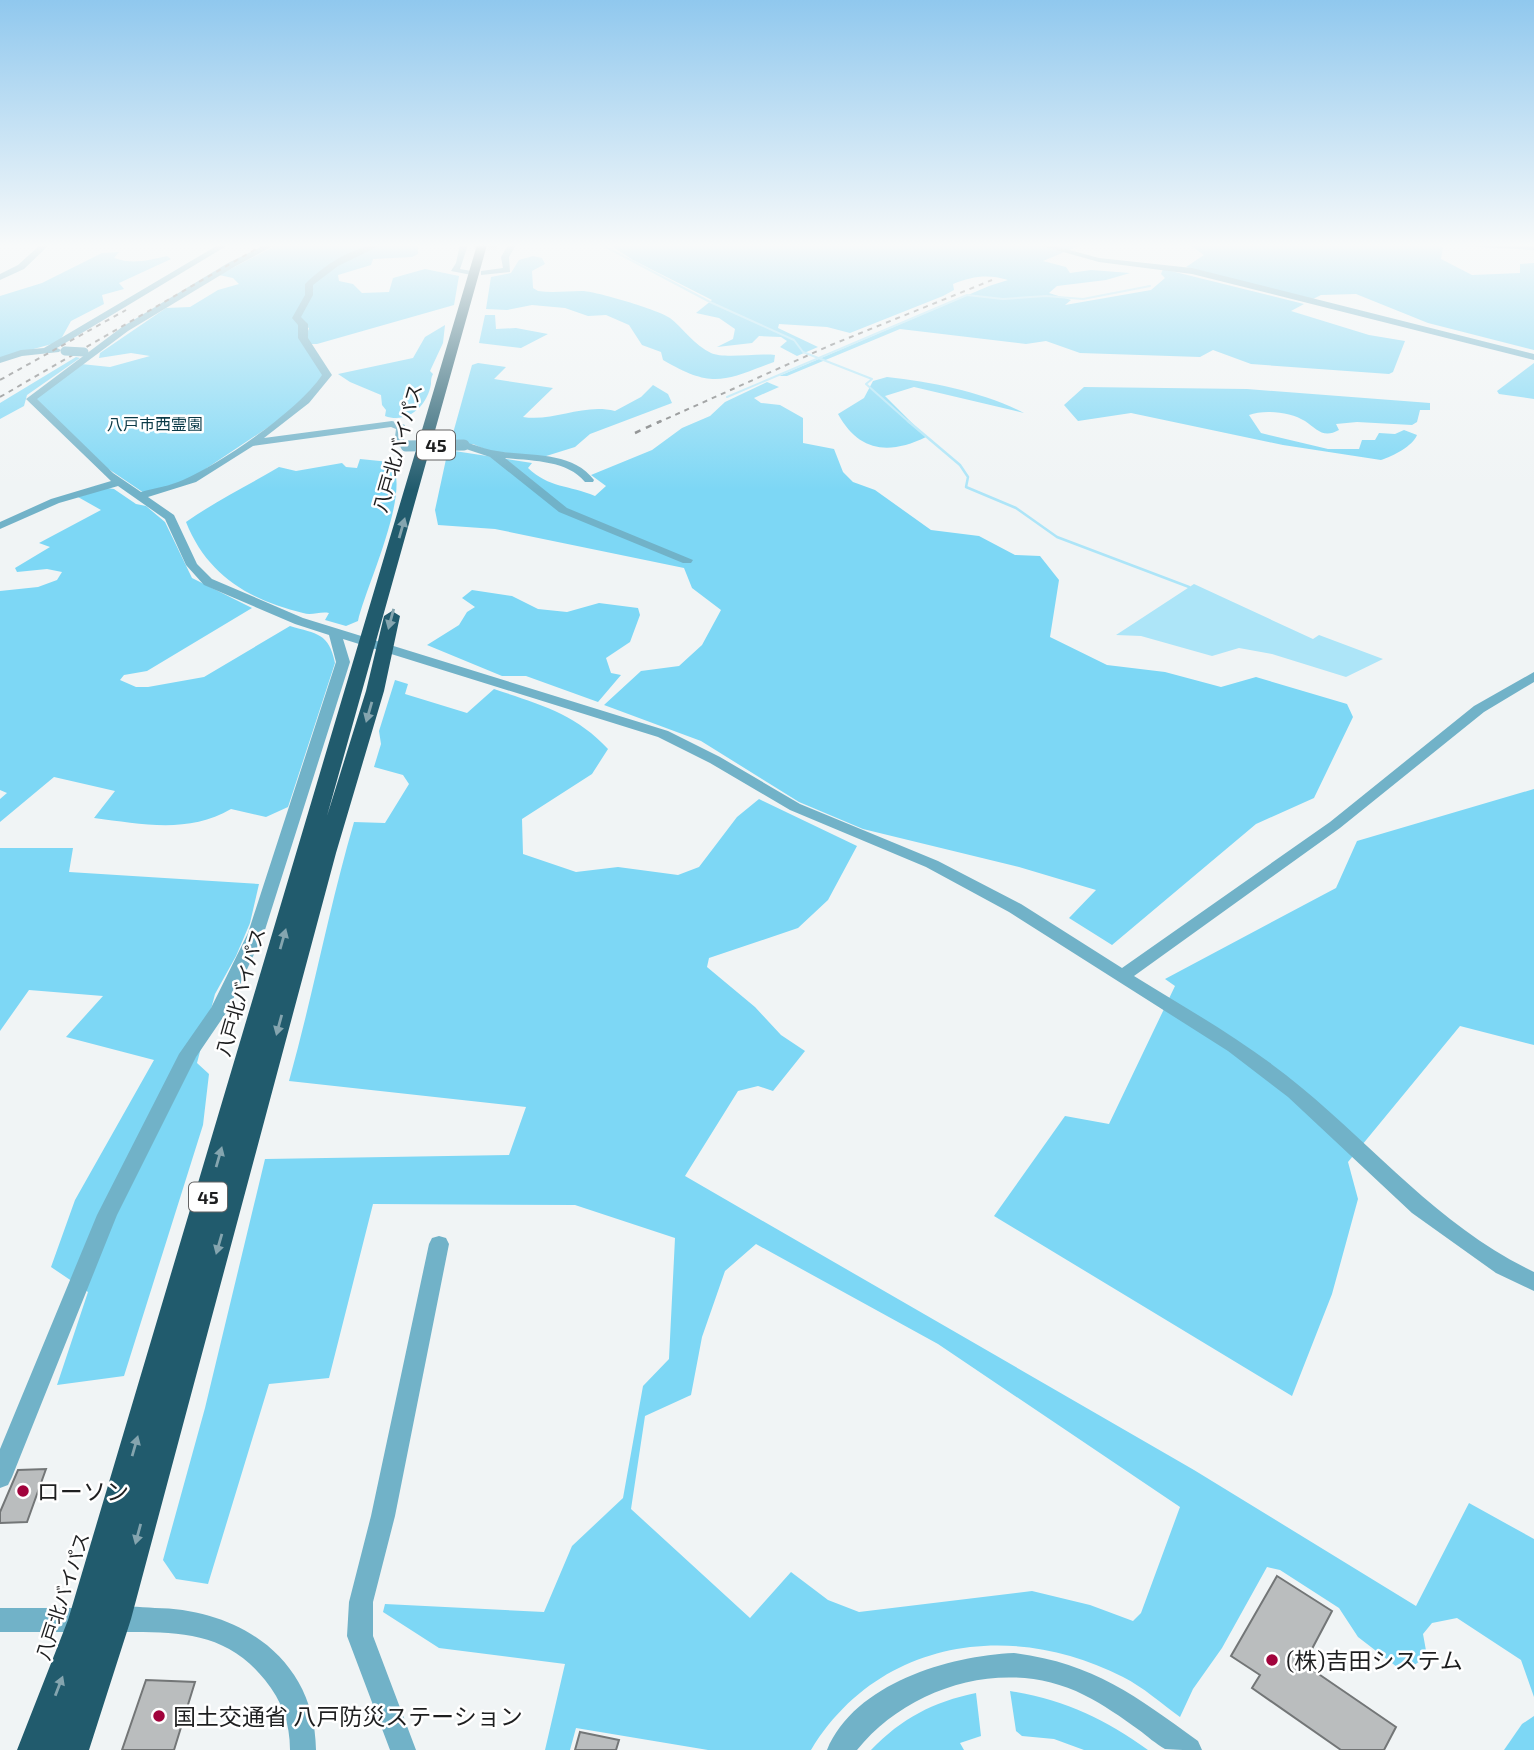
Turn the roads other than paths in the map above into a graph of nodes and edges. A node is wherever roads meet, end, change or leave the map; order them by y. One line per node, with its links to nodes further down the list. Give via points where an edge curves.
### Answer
1 (85, 327): 7 (street)
2 (130, 327): 8 (street)
3 (303, 327): 11 (street, via 303,338 327,377 297,408)
4 (464, 327): 19 (highway, 八戸北バイパス / 45, one-way to 4)
5 (465, 327): 19 (highway, 八戸北バイパス / 45, one-way to 19, via 398,590)
6 (1413, 327): 9 (street)
7 (48, 349): 8 (street, bridge); 10 (street)
8 (88, 353): 14 (street, via 31,399)
9 (1534, 357)
10 (0, 360)
11 (245, 444): 12 (street, bridge, via 392,424 401,427 398,443 406,446 464,445); 15 (street, via 193,480)
12 (486, 452): 13 (street, via 567,465 581,470); 17 (street, via 563,510)
13 (589, 480)
14 (120, 482): 15 (street); 16 (street, via 55,501)
15 (141, 495): 18 (street, via 170,517 192,565 208,582 277,613)
16 (0, 526)
17 (687, 560)
18 (335, 632): 19 (street); 24 (street, via 343,662 256,933 219,1010 188,1054 107,1215)
19 (377, 643): 21 (street, via 686,745 795,807 978,888); 25 (highway, 八戸北バイパス / 45, one-way to 25, via 375,691); 27 (highway, 八戸北バイパス / 45, one-way to 19)
20 (1534, 676): 21 (street, via 1479,709 1335,825)
21 (1122, 976): 23 (street, via 1296,1092 1419,1207 1503,1267)
22 (439, 1244): 31 (street, via 361,1602 360,1636)
23 (1534, 1282)
24 (0, 1477)
25 (114, 1619): 27 (street); 29 (highway, 八戸北バイパス / 45); 30 (street, via 178,1619 225,1631 264,1654 289,1691 303,1731)
26 (0, 1620): 27 (street)
27 (85, 1620): 28 (highway, 八戸北バイパス / 45, one-way to 27)
28 (35, 1750)
29 (71, 1750)
30 (303, 1750)
31 (403, 1750)
32 (840, 1750): 33 (street, via 882,1705 911,1688 946,1674 1003,1667 1079,1680 1128,1707)
33 (1189, 1750)

